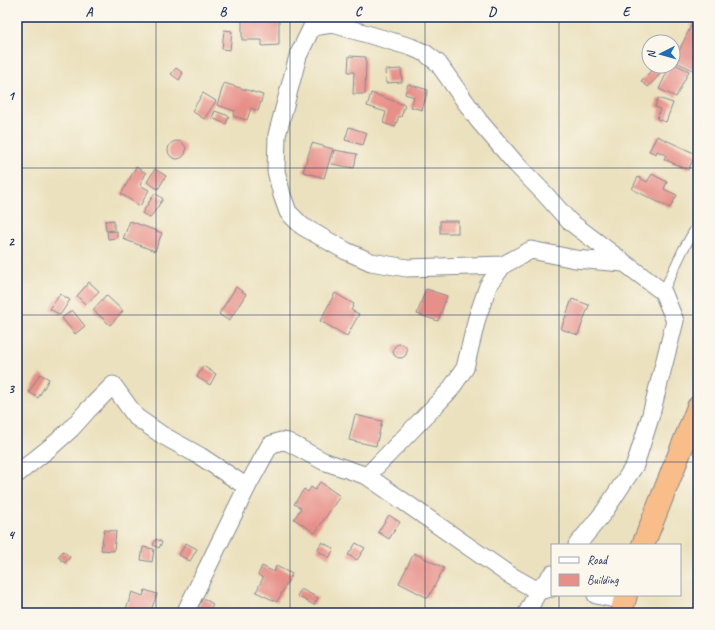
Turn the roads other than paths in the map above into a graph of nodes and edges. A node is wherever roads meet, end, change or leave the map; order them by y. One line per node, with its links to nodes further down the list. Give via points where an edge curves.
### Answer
1 (698, 224): 4 (lane)
2 (623, 263): 3 (street, via 531,250); 3 (street, via 569,221 516,164 478,121 438,62 411,47 333,24 312,27 298,56 277,135 276,171 288,212 302,226 371,262 407,268); 4 (street)
3 (503, 265): 7 (street, via 488,286 465,368 450,390)
4 (663, 292): 9 (street, via 675,321 635,465 604,512)
5 (698, 407): 10 (highway)
6 (17, 474): 8 (street, via 71,429 113,385 136,417)
7 (367, 476): 8 (street, via 281,441 270,445); 12 (street, via 508,574)
8 (247, 487): 15 (street)
9 (577, 544)
10 (643, 544)
11 (551, 576): 12 (street)
12 (545, 589): 16 (street)
13 (600, 596): 14 (street)
14 (624, 603)
15 (185, 613)
16 (527, 613)

